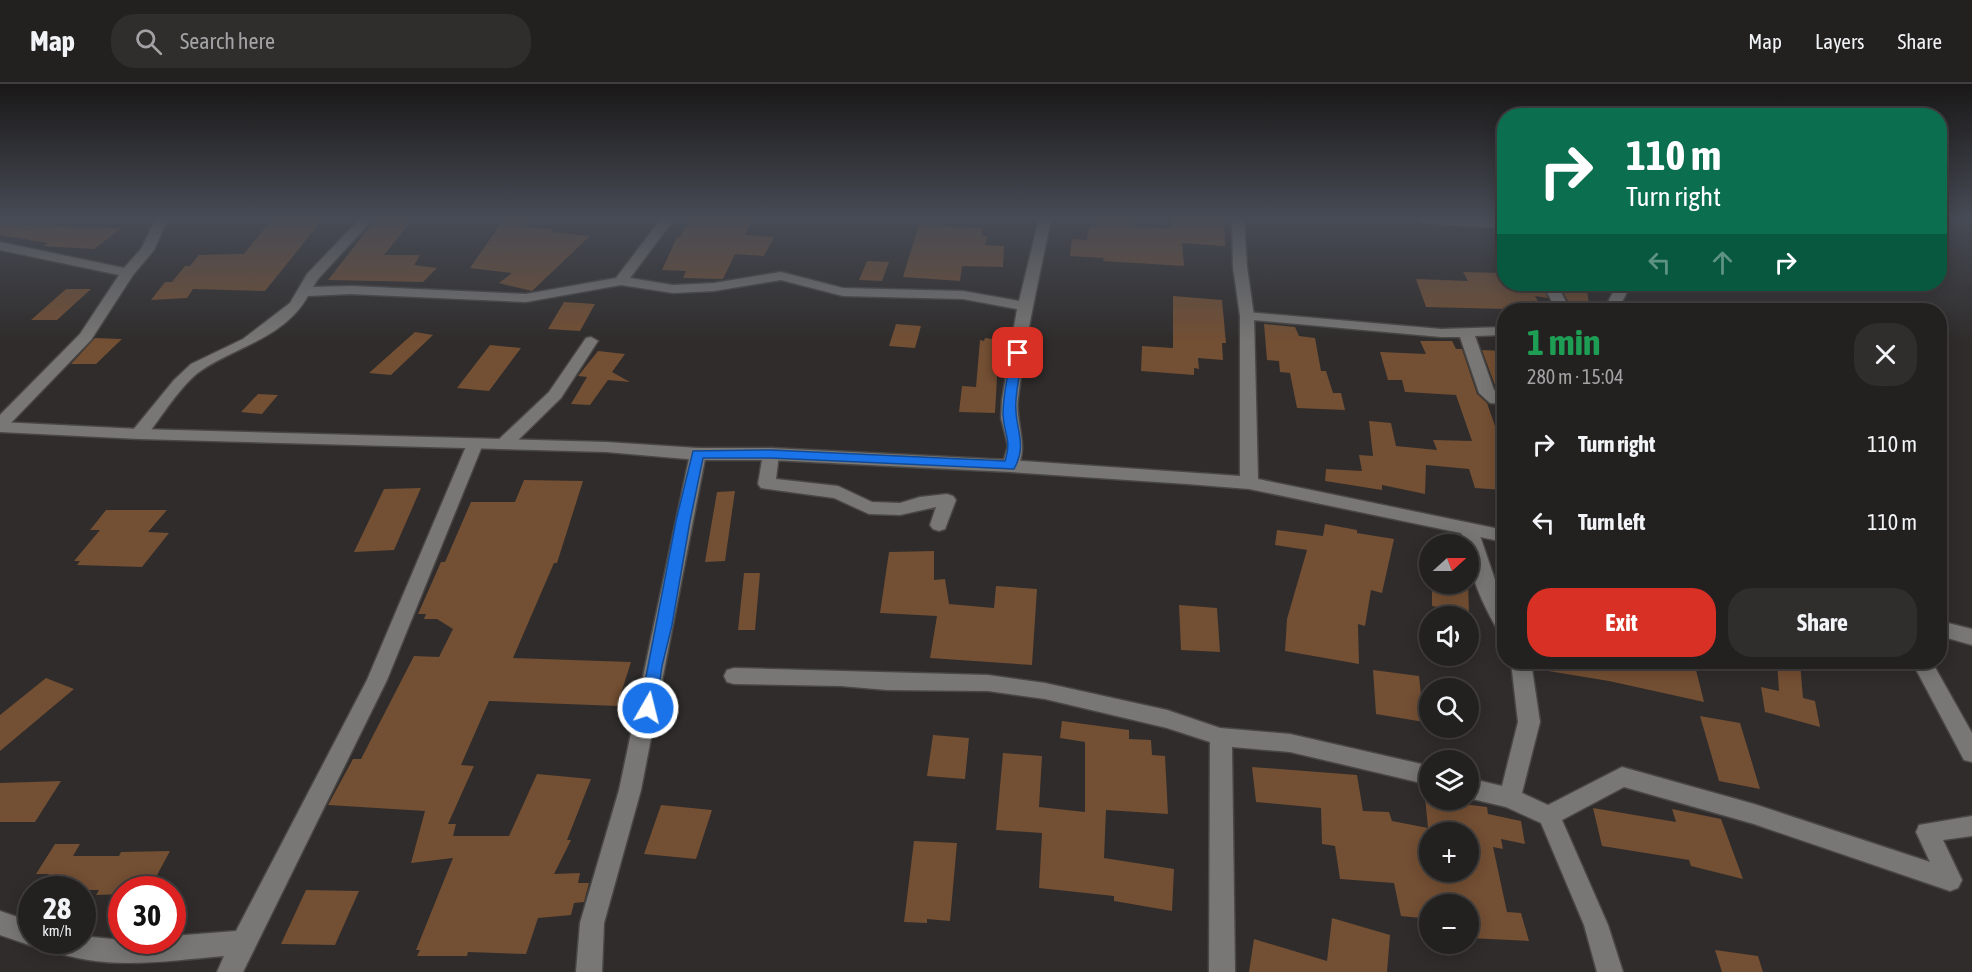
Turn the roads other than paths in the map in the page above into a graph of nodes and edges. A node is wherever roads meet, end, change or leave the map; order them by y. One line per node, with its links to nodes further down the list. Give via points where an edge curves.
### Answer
1 (68, 260): 7 (street)
2 (138, 260): 7 (street)
3 (328, 260): 9 (street)
4 (637, 260): 8 (street)
5 (1035, 260): 10 (street)
6 (1240, 260): 11 (street)
7 (127, 273): 16 (street, via 86,337)
8 (621, 281): 9 (street, via 519,298 351,290); 10 (street, via 674,289 781,276 843,292 963,295)
9 (303, 292): 17 (street, via 296,305 272,326 196,367)
10 (1025, 306): 22 (street, via 1010,400 1009,418 1016,446)
11 (1247, 316): 13 (street); 23 (street)
12 (1497, 331): 13 (street)
13 (1466, 332): 15 (street, via 1487,393)
14 (591, 341): 19 (street, via 555,395)
15 (1497, 399)
16 (0, 426): 17 (street)
17 (140, 434): 18 (street)
18 (475, 444): 19 (street); 42 (street, via 377,680)
19 (503, 445): 20 (street)
20 (698, 454): 21 (street); 45 (street, via 630,790 592,923)
21 (771, 454): 22 (street); 24 (street, via 767,484 838,492 868,508 900,508 947,500)
22 (1010, 466): 23 (street)
23 (1250, 483): 25 (street)
24 (939, 525)
25 (1469, 530): 26 (street); 27 (street)
26 (1497, 535)
27 (1497, 612)
28 (1947, 631): 29 (street)
29 (1972, 637)
30 (1522, 669): 37 (street, via 1529,722)
31 (1926, 669): 34 (street)
32 (734, 676): 33 (street, via 988,682 1167,719)
33 (1220, 736): 35 (street, via 1290,743); 46 (street)
34 (1972, 753)
35 (1419, 773)
36 (1479, 791): 37 (street)
37 (1510, 798): 38 (street)
38 (1549, 816): 39 (street, via 1622,777 1754,814 1950,880 1927,832); 47 (street, via 1596,925)
39 (1972, 826)
40 (0, 923): 41 (street)
41 (18, 929)
42 (243, 943): 43 (street); 44 (street)
43 (96, 950)
44 (230, 972)
45 (589, 972)
46 (1221, 972)
47 (1610, 972)

